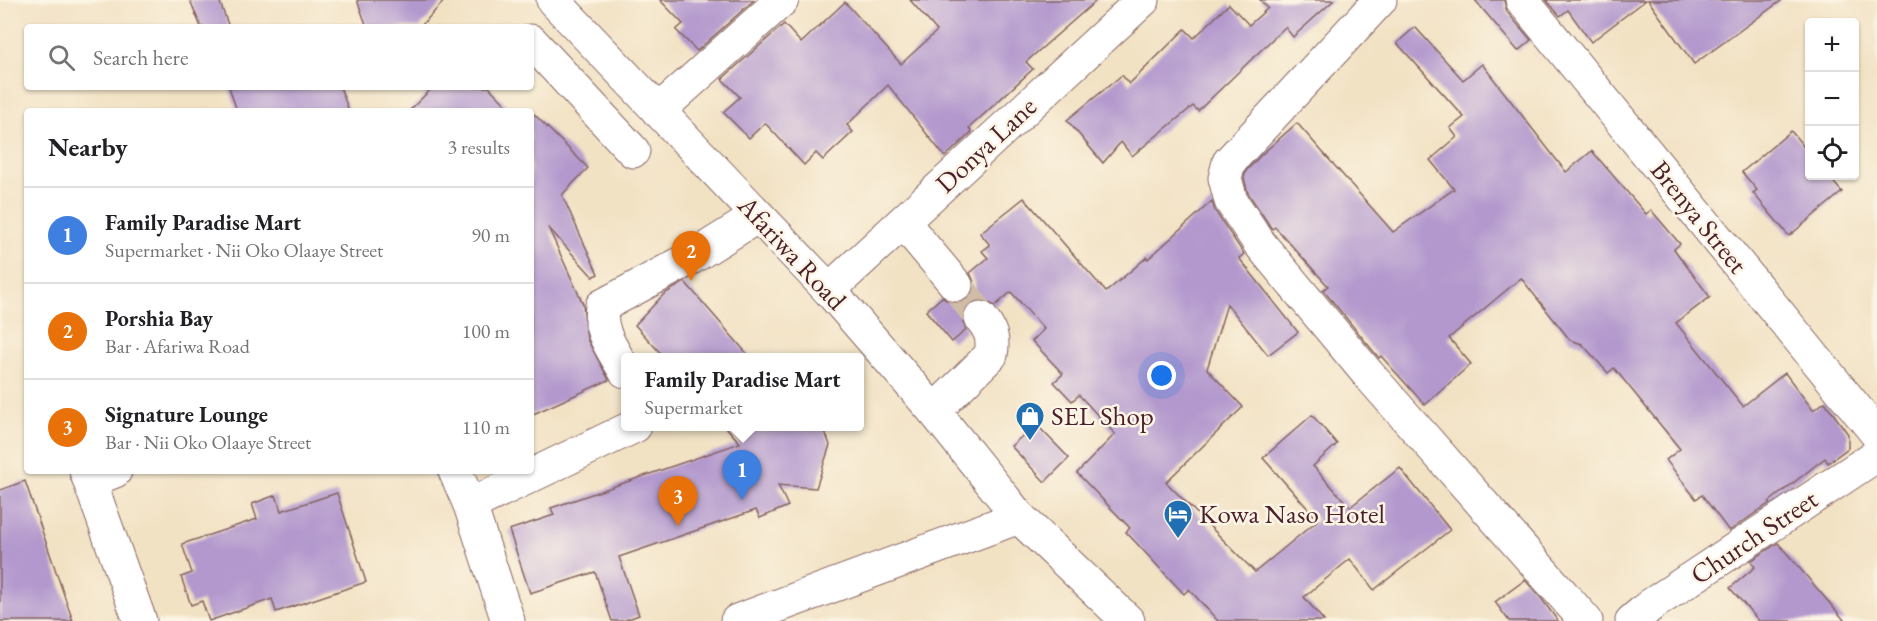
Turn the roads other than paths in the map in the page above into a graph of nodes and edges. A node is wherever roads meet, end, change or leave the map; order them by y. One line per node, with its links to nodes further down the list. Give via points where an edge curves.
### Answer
1 (782, 0): 8 (street)
2 (1143, 0): 12 (street, Donya Lane)
3 (1380, 0): 30 (street, via 1229,162 1225,178 1231,201 1260,244 1368,374)
4 (1522, 0): 19 (street, Brenya Street)
5 (562, 10): 6 (street); 7 (street, Afariwa Road)
6 (536, 46): 9 (street)
7 (632, 84): 8 (street, Afariwa Road); 9 (street)
8 (658, 111): 11 (street, Afariwa Road)
9 (601, 117): 10 (street)
10 (633, 151)
11 (758, 216): 14 (street, Afariwa Road); 16 (street, via 602,306 600,321 604,334)
12 (903, 222): 13 (street); 14 (street, Donya Lane)
13 (956, 285)
14 (829, 290): 17 (street, Afariwa Road)
15 (981, 318): 17 (street, via 990,330 991,355)
16 (621, 364)
17 (934, 411): 24 (street, Afariwa Road)
18 (625, 431): 23 (street)
19 (1877, 434)
20 (1877, 455): 25 (street, Church Street)
21 (97, 474): 26 (street)
22 (456, 474): 23 (street)
23 (470, 505): 27 (street)
24 (1019, 517): 28 (street); 29 (street, Afariwa Road)
25 (1649, 616)
26 (140, 621)
27 (508, 621)
28 (737, 621)
29 (1128, 621)
30 (1587, 621)

